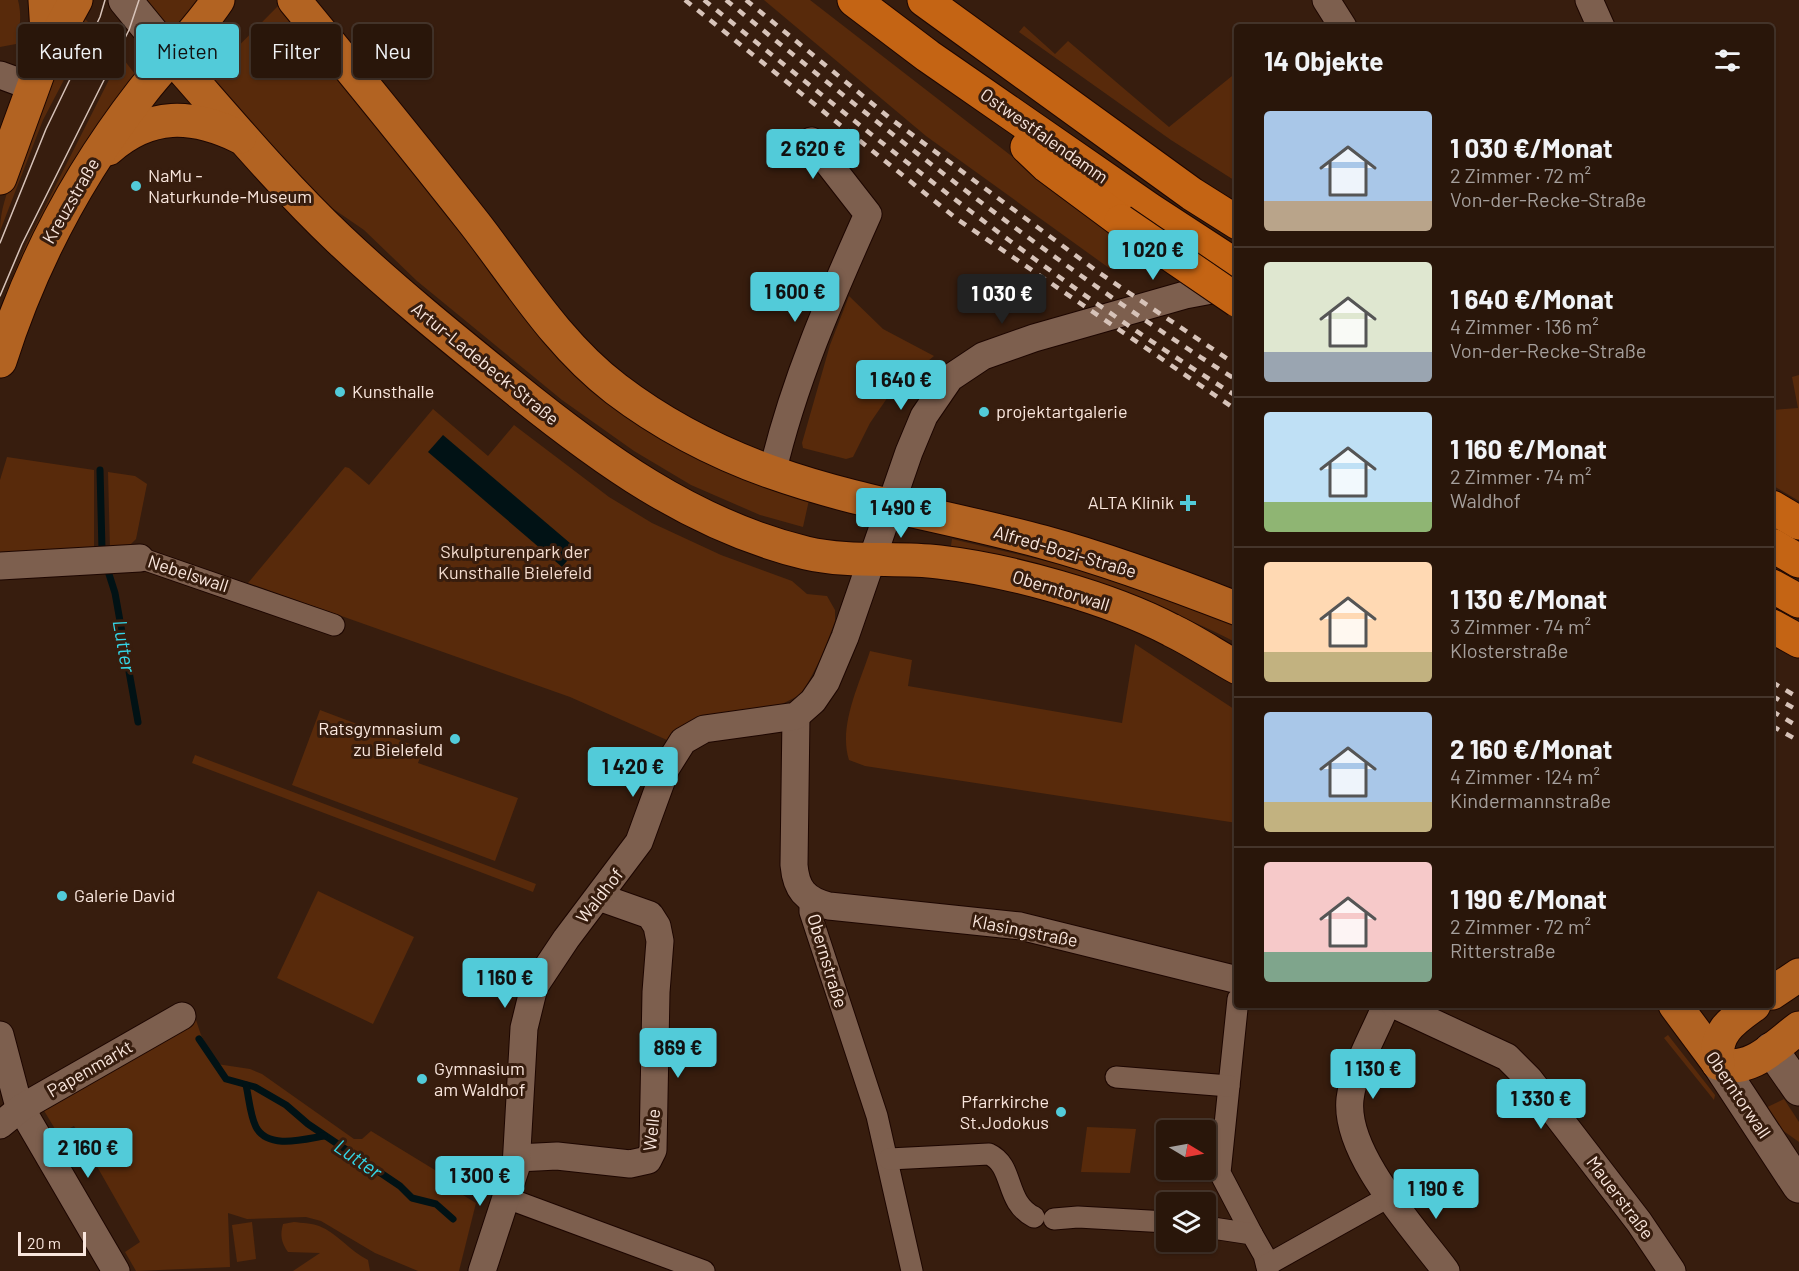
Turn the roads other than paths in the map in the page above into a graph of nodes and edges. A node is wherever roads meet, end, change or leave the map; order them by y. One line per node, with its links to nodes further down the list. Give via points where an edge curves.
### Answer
1 (45, 0): 10 (main road)
2 (76, 0): 11 (main road)
3 (125, 0): 12 (street)
4 (218, 0): 13 (main road, Kreuzstraße)
5 (294, 0): 33 (main road, via 576,352 614,388 655,416)
6 (854, 0): 27 (highway, via 928,56 1047,166)
7 (924, 0): 21 (highway)
8 (1326, 0): 14 (street)
9 (1590, 0): 15 (street)
10 (46, 24)
11 (64, 24)
12 (145, 24)
13 (198, 24)
14 (1341, 24)
15 (1600, 24)
16 (0, 75): 17 (street)
17 (18, 75)
18 (37, 78): 25 (main road)
19 (154, 78): 24 (main road, Kreuzstraße)
20 (190, 78): 22 (main road, Artur-Ladebeck-Straße)
21 (1062, 98): 26 (highway); 28 (highway, via 1191,194)
22 (244, 139): 24 (main road, via 205,123 184,119 155,122 123,136); 39 (main road, Artur-Ladebeck-Straße, via 337,238 383,279 546,414 611,462 680,505 735,530 807,553)
23 (810, 141): 33 (street, via 868,214 819,323)
24 (91, 165): 32 (main road, Kreuzstraße, via 38,260)
25 (0, 178)
26 (1234, 196)
27 (1135, 215): 29 (highway); 31 (highway, bridge)
28 (1234, 221)
29 (1234, 265)
30 (1234, 286): 34 (street, via 1185,295 1034,338 968,365 950,378 924,416)
31 (1234, 298)
32 (0, 361)
33 (771, 474): 34 (main road)
34 (888, 506): 39 (street); 44 (main road, Alfred-Bozi-Straße, via 1043,542)
35 (1774, 508): 36 (highway)
36 (1799, 523)
37 (1774, 546): 40 (highway)
38 (140, 558): 41 (street, Nebelswall); 45 (street, Nebelswall)
39 (870, 558): 48 (main road, Oberntorwall, via 941,562 1032,581 1170,629); 49 (street, via 826,682)
40 (1799, 561)
41 (0, 566)
42 (1774, 587): 43 (highway)
43 (1799, 601)
44 (1234, 608)
45 (334, 625)
46 (1774, 627): 47 (highway)
47 (1799, 641)
48 (1234, 666)
49 (796, 716): 50 (street, Waldhof, via 704,729 683,741 666,768 639,842); 51 (street, Obernstraße, via 794,865 798,888)
50 (599, 897): 70 (street, Waldhof, via 543,972 530,999 523,1043); 70 (street, Welle, via 650,915 657,926 660,941 653,1149 648,1160 630,1164 557,1156)
51 (810, 899): 53 (street, Klasingstraße, via 829,906 1020,926); 71 (street, Obernstraße, via 810,912)
52 (1799, 975): 54 (main road)
53 (1234, 979)
54 (1774, 992)
55 (1237, 1008): 66 (street)
56 (1385, 1008): 73 (street, via 1350,1101 1356,1144)
57 (1402, 1008): 85 (street, Mauerstraße, via 1479,1042 1507,1057 1522,1071 1639,1221)
58 (1677, 1008): 64 (main road, Oberntorwall)
59 (1745, 1008): 63 (main road); 64 (main road, via 1720,1036)
60 (182, 1016): 68 (street, Papenmarkt)
61 (1799, 1028): 63 (main road)
62 (0, 1035): 68 (street)
63 (1771, 1050): 64 (main road, via 1743,1065 1728,1067); 67 (street)
64 (1718, 1063): 72 (street, Oberntorwall)
65 (1116, 1077): 66 (street)
66 (1229, 1086): 77 (street, via 1220,1173)
67 (1799, 1089)
68 (21, 1108): 69 (street, Papenmarkt); 80 (street)
69 (0, 1125)
70 (517, 1158): 74 (street, Waldhof)
71 (889, 1159): 75 (street, via 989,1154 1003,1167 1021,1210 1044,1218); 83 (street, Obernstraße)
72 (1799, 1186)
73 (1390, 1196): 79 (street); 84 (street)
74 (507, 1198): 78 (street); 81 (street, Waldhof)
75 (1156, 1221)
76 (1216, 1229): 77 (street)
77 (1252, 1234): 79 (street)
78 (661, 1264): 82 (street)
79 (1267, 1268)
80 (116, 1271)
81 (482, 1271)
82 (704, 1271)
83 (912, 1271)
84 (1446, 1271)
85 (1672, 1271)

